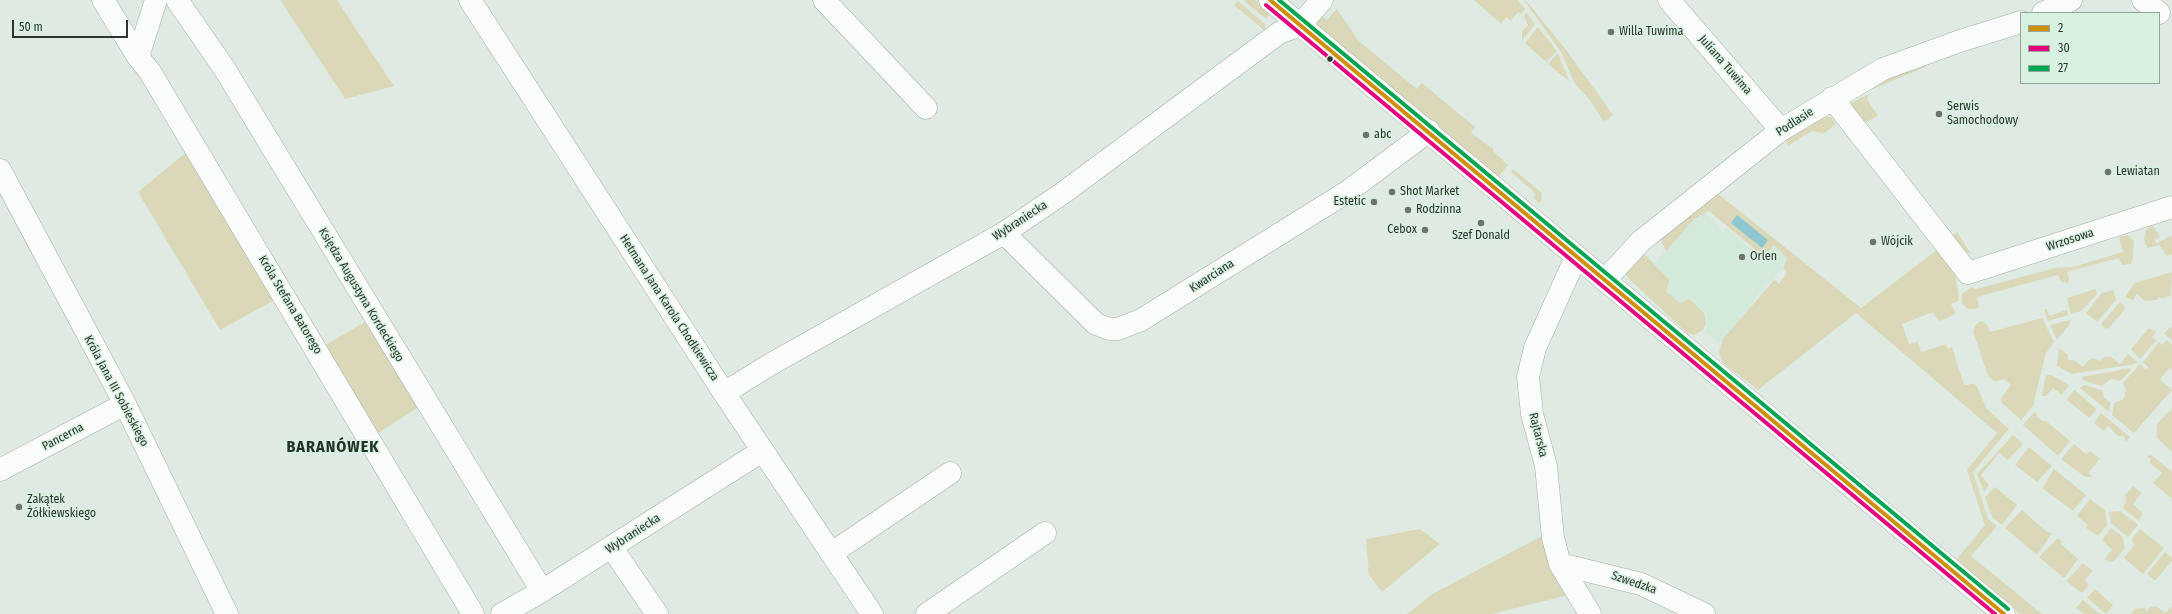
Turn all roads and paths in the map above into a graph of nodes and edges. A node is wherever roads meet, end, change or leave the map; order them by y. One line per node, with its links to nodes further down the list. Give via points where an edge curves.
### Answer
1 (103, 0): 17 (street, Króla Stefana Batorego)
2 (156, 0): 17 (street)
3 (177, 0): 36 (street, Księdza Augustyna Kordeckiego, via 224,68)
4 (470, 0): 27 (street, Hetmana Jana Karola Chodkiewicza)
5 (824, 0): 19 (street)
6 (1270, 0): 16 (street)
7 (1322, 0): 16 (street)
8 (1669, 0): 20 (street, Juliana Tuwima)
9 (2071, 0): 11 (street)
10 (2143, 0): 12 (street)
11 (2046, 12)
12 (2158, 12)
13 (2160, 14): 15 (street)
14 (2020, 22): 18 (street, Podlasie, via 1883,69)
15 (2172, 24)
16 (1300, 26): 21 (street); 24 (street, Wybraniecka, via 1279,33 1063,193)
17 (138, 57): 38 (street, Króla Stefana Batorego, via 150,72)
18 (1832, 98): 20 (street, Podlasie); 23 (street, Wrzosowa, via 1968,273)
19 (926, 108)
20 (1781, 130): 26 (street, Podlasie, via 1641,241)
21 (1429, 131): 24 (street, Kwarciana, via 1347,192 1141,320 1118,329 1096,324); 25 (street)
22 (0, 170): 28 (street, Króla Jana III Sobieskiego)
23 (2172, 208)
24 (1004, 233): 27 (street, Wybraniecka)
25 (1576, 257): 26 (street); 35 (street, Rajtarska, via 1535,348 1528,377 1532,414 1546,466 1553,538)
26 (1605, 280): 45 (street)
27 (724, 393): 29 (street, Hetmana Jana Karola Chodkiewicza)
28 (125, 404): 30 (street, Pancerna); 37 (street, Króla Jana III Sobieskiego)
29 (762, 451): 33 (street, Wybraniecka); 34 (street, Hetmana Jana Karola Chodkiewicza)
30 (0, 470)
31 (950, 473): 34 (street)
32 (1045, 533): 42 (street)
33 (612, 548): 36 (street, Wybraniecka); 40 (street)
34 (832, 553): 41 (street, Hetmana Jana Karola Chodkiewicza)
35 (1560, 564): 43 (street, Rajtarska); 44 (street, Szwedzka, via 1641,584)
36 (542, 591): 39 (street, Wybraniecka)
37 (227, 614)
38 (474, 614)
39 (502, 614)
40 (657, 614)
41 (872, 614)
42 (927, 614)
43 (1590, 614)
44 (1704, 614)
45 (2004, 614)

